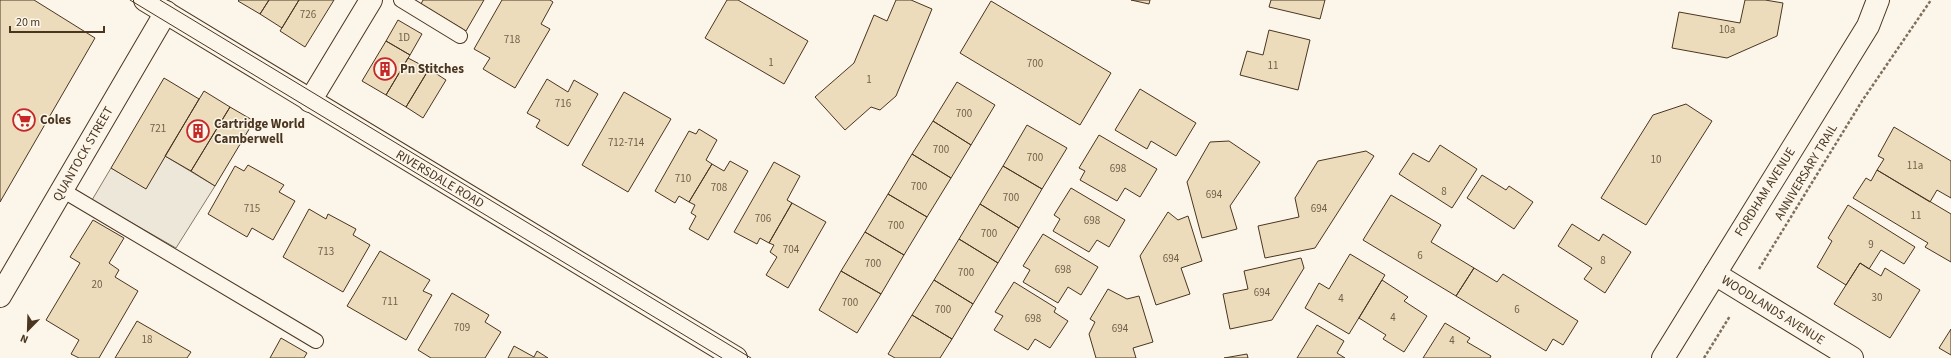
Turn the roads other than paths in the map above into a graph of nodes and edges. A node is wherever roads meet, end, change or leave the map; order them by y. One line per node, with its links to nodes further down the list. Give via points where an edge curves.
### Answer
1 (145, 0): 6 (street, RIVERSDALE ROAD)
2 (371, 0): 9 (street)
3 (401, 0): 8 (lane)
4 (1878, 0): 7 (street, FORDHAM AVENUE)
5 (1895, 0): 7 (street, FORDHAM AVENUE)
6 (166, 12): 9 (street, RIVERSDALE ROAD); 10 (street, QUANTOCK STREET)
7 (1868, 26): 11 (street, FORDHAM AVENUE)
8 (460, 36)
9 (310, 101): 14 (street, RIVERSDALE ROAD)
10 (62, 190): 12 (street, QUANTOCK STREET); 13 (lane)
11 (1715, 274): 15 (street, FORDHAM AVENUE); 16 (street, WOODLANDS AVENUE)
12 (0, 296)
13 (316, 341)
14 (736, 358)
15 (1663, 358)
16 (1852, 358)

